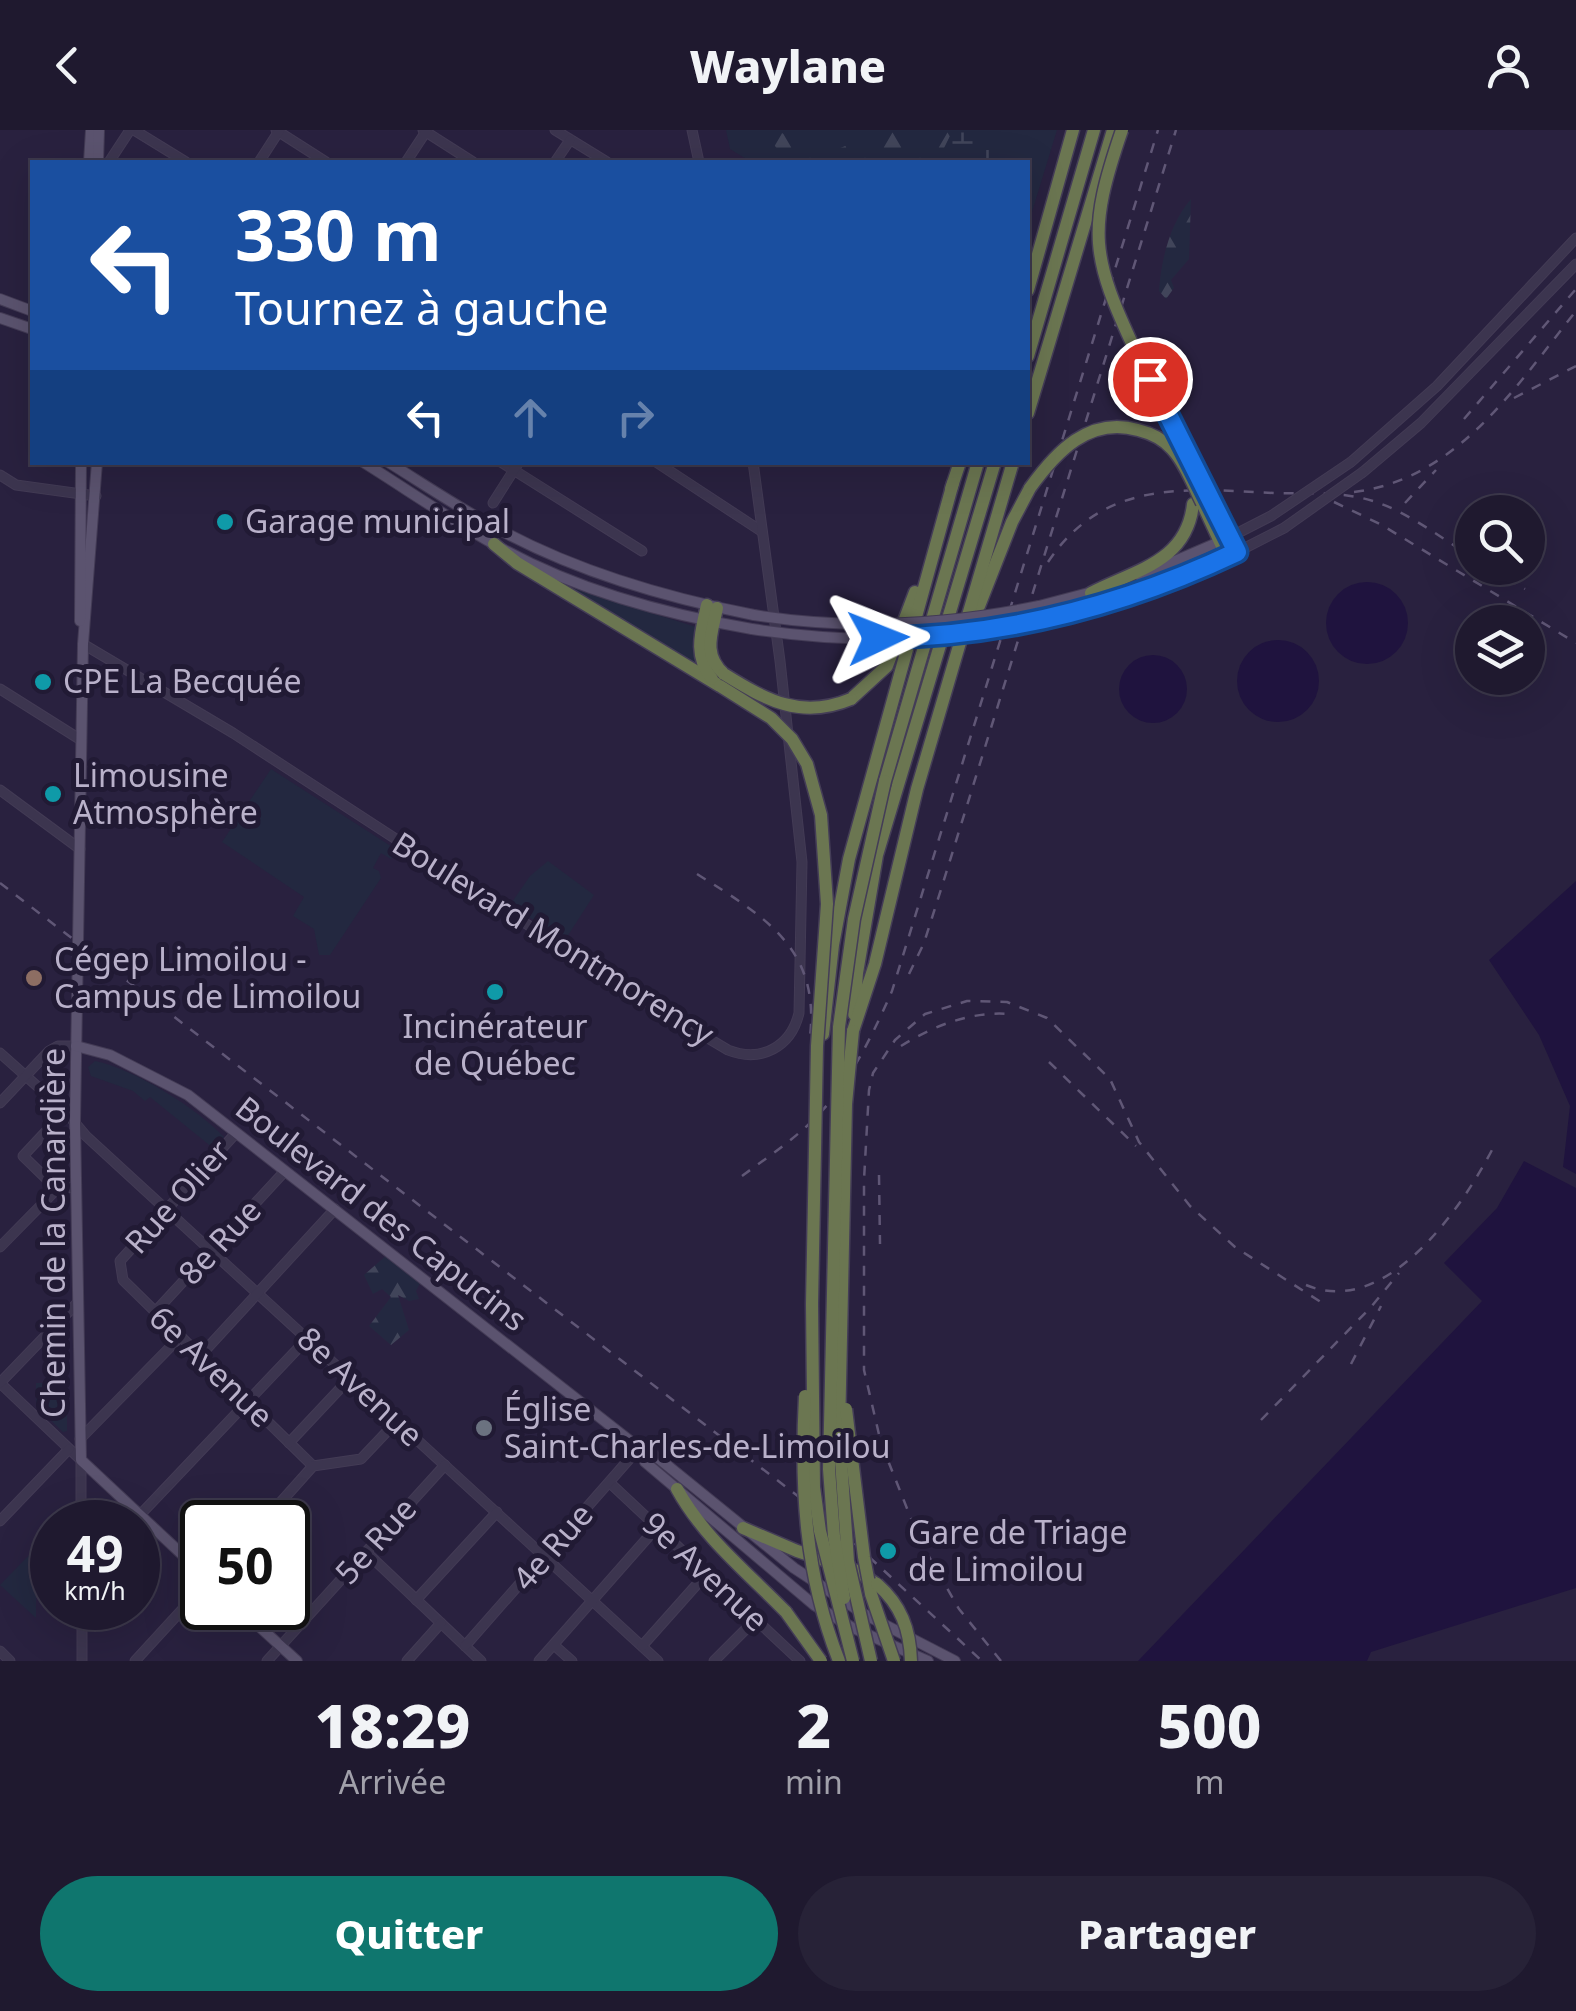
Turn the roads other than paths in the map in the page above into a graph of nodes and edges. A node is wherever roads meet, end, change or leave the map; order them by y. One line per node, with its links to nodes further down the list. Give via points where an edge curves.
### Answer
1 (91, 130): 13 (main road)
2 (99, 130): 14 (main road)
3 (132, 130): 15 (street); 16 (street)
4 (425, 130): 19 (street); 20 (street)
5 (555, 130): 12 (street)
6 (1073, 130): 24 (highway)
7 (1094, 130): 33 (highway)
8 (1113, 130): 34 (highway)
9 (1122, 130): 50 (highway, bridge, via 1098,218 1100,264)
10 (278, 131): 17 (street); 18 (street)
11 (690, 132): 23 (street)
12 (570, 140): 21 (street); 22 (street)
13 (89, 160)
14 (98, 160)
15 (110, 160)
16 (183, 160)
17 (261, 160)
18 (323, 160)
19 (407, 160)
20 (471, 160)
21 (557, 160)
22 (605, 160)
23 (698, 160)
24 (1047, 223): 26 (highway); 28 (highway)
25 (1576, 238): 53 (street, bridge, via 1438,386 1351,462)
26 (1030, 263)
27 (1576, 264): 56 (street, bridge, via 1431,414 1363,472 1284,528)
28 (1030, 283)
29 (0, 299): 30 (main road)
30 (30, 310)
31 (0, 318): 32 (main road)
32 (30, 329)
33 (1030, 349)
34 (1030, 406)
35 (81, 465): 48 (main road, Chemin de la Canardière)
36 (97, 465): 49 (main road, Chemin de la Canardière)
37 (368, 465): 54 (main road)
38 (393, 465): 58 (main road, via 549,553)
39 (661, 465): 52 (street)
40 (753, 465): 52 (street, Boulevard Montmorency)
41 (959, 465): 47 (highway)
42 (977, 465): 64 (highway)
43 (995, 465): 64 (highway)
44 (1012, 465): 62 (highway)
45 (516, 466): 51 (street); 55 (street)
46 (0, 475): 48 (street, via 16,485)
47 (953, 483): 60 (highway, bridge, via 895,650 877,678 851,698 822,708 792,708); 64 (highway)
48 (80, 495): 49 (street); 59 (main road, Chemin de la Canardière)
49 (96, 496): 59 (main road, Chemin de la Canardière)
50 (1202, 502): 53 (highway); 57 (highway, via 1177,546); 62 (highway, bridge, via 1182,462 1141,430 1114,426 1067,444 1030,488)
51 (493, 504)
52 (762, 531): 59 (street, Boulevard Montmorency, via 802,888 799,1013 788,1039 762,1054 728,1050 637,996 232,733)
53 (1225, 539): 56 (highway); 57 (main road)
54 (494, 544): 58 (main road, via 593,589); 60 (highway)
55 (642, 550)
56 (1232, 555): 58 (main road, bridge, via 1131,595 988,631 800,636)
57 (1091, 593): 58 (main road, bridge, via 912,623)
58 (710, 614): 60 (highway, via 709,648)
59 (82, 644): 63 (main road, Chemin de la Canardière)
60 (720, 681): 71 (highway, bridge, via 782,727 801,752 817,794 827,904)
61 (0, 688): 63 (street)
62 (940, 711): 67 (highway)
63 (81, 740): 66 (main road, Chemin de la Canardière)
64 (886, 781): 67 (highway); 71 (highway, bridge, via 850,859); 146 (highway, bridge, via 852,936 836,1085 829,1469)
65 (0, 790): 66 (street)
66 (80, 849): 68 (main road, Chemin de la Canardière)
67 (853, 1031): 90 (highway, bridge)
68 (76, 1046): 70 (street, via 58,1046); 74 (main road, Chemin de la Canardière); 75 (main road, Boulevard des Capucins, via 110,1055 188,1096)
69 (0, 1052): 70 (street, 8e Avenue)
70 (25, 1076): 72 (street); 73 (street, 8e Avenue)
71 (818, 1085): 86 (highway, bridge)
72 (0, 1103)
73 (65, 1110): 74 (street, 8e Avenue); 78 (street, via 23,1156)
74 (74, 1121): 77 (main road, Chemin de la Canardière); 79 (street, 8e Avenue)
75 (236, 1133): 76 (main road, Boulevard des Capucins); 79 (street, Rue Olier)
76 (285, 1171): 80 (main road, Boulevard des Capucins); 82 (street, 8e Rue)
77 (76, 1187): 78 (street); 85 (main road, Chemin de la Canardière)
78 (57, 1189): 81 (street)
79 (166, 1210): 82 (street, 8e Avenue); 83 (street, Rue Olier)
80 (335, 1210): 84 (street); 99 (main road, Boulevard des Capucins)
81 (0, 1246)
82 (212, 1251): 84 (street, 8e Avenue); 87 (street, 8e Rue)
83 (120, 1261): 87 (street, 6e Avenue, via 122,1280)
84 (258, 1293): 89 (street, 8e Avenue); 91 (street)
85 (78, 1302): 93 (street); 96 (main road, Chemin de la Canardière)
86 (812, 1304): 145 (highway, bridge, via 804,1514); 146 (highway, bridge, via 814,1487)
87 (155, 1312): 88 (street, 6e Avenue)
88 (180, 1336): 91 (street, 6e Avenue); 96 (street, 8e Rue)
89 (307, 1339): 92 (street, 8e Avenue); 94 (street)
90 (840, 1352): 147 (highway, bridge, via 842,1512); 148 (highway, bridge, via 857,1518 871,1594)
91 (200, 1356): 94 (street, 6e Avenue)
92 (350, 1378): 95 (street, 8e Avenue); 97 (street)
93 (0, 1383): 98 (street)
94 (248, 1402): 97 (street, 6e Avenue); 107 (street)
95 (396, 1422): 101 (street, 8e Avenue); 102 (street, via 361,1459)
96 (80, 1439): 100 (main road, Chemin de la Canardière)
97 (289, 1443): 102 (street, 6e Avenue)
98 (69, 1448): 100 (street); 110 (street)
99 (639, 1448): 103 (street, 4e Rue); 104 (main road, Boulevard des Capucins, via 645,1462); 112 (main road, Boulevard des Capucins)
100 (81, 1460): 105 (street, Chemin de la Canardière); 106 (main road)
101 (445, 1465): 109 (street, 8e Avenue); 114 (street, 5e Rue)
102 (313, 1466): 108 (street)
103 (610, 1483): 111 (street, 9e Avenue); 116 (street, 4e Rue)
104 (677, 1489): 124 (main road, Boulevard des Capucins, via 796,1592); 144 (highway, bridge, via 727,1556 786,1612)
105 (82, 1500)
106 (122, 1500)
107 (154, 1500)
108 (283, 1500)
109 (497, 1512): 116 (street, 8e Avenue); 118 (street)
110 (0, 1520)
111 (657, 1527): 117 (street, 9e Avenue); 119 (street)
112 (743, 1528): 121 (main road, Boulevard des Capucins); 149 (highway, bridge, via 876,1584 904,1619)
113 (160, 1535): 115 (main road)
114 (366, 1552): 118 (street); 130 (street, 5e Rue)
115 (180, 1553)
116 (546, 1556): 119 (street, 8e Avenue); 131 (street, 4e Rue)
117 (707, 1573): 122 (street, 9e Avenue); 132 (street)
118 (416, 1600): 123 (street)
119 (593, 1601): 129 (street); 132 (street, 8e Avenue)
120 (180, 1612): 134 (street)
121 (864, 1614): 124 (street); 151 (main road, Boulevard des Capucins)
122 (756, 1620): 142 (street); 143 (street, 9e Avenue)
123 (441, 1623): 131 (street); 137 (street)
124 (853, 1628): 127 (main road, Boulevard des Capucins); 128 (street)
125 (82, 1630): 133 (street)
126 (263, 1630): 130 (main road)
127 (865, 1633): 128 (main road); 150 (main road, Boulevard des Capucins)
128 (842, 1637): 144 (street)
129 (554, 1644): 139 (street); 140 (street)
130 (280, 1646): 135 (street, 5e Rue); 136 (main road)
131 (465, 1646): 138 (street)
132 (642, 1646): 141 (street, 8e Avenue)
133 (82, 1661)
134 (136, 1661)
135 (267, 1661)
136 (297, 1661)
137 (407, 1661)
138 (481, 1661)
139 (539, 1661)
140 (572, 1661)
141 (658, 1661)
142 (714, 1661)
143 (800, 1661)
144 (817, 1661)
145 (839, 1661)
146 (856, 1661)
147 (871, 1661)
148 (894, 1661)
149 (911, 1661)
150 (928, 1661)
151 (955, 1661)

